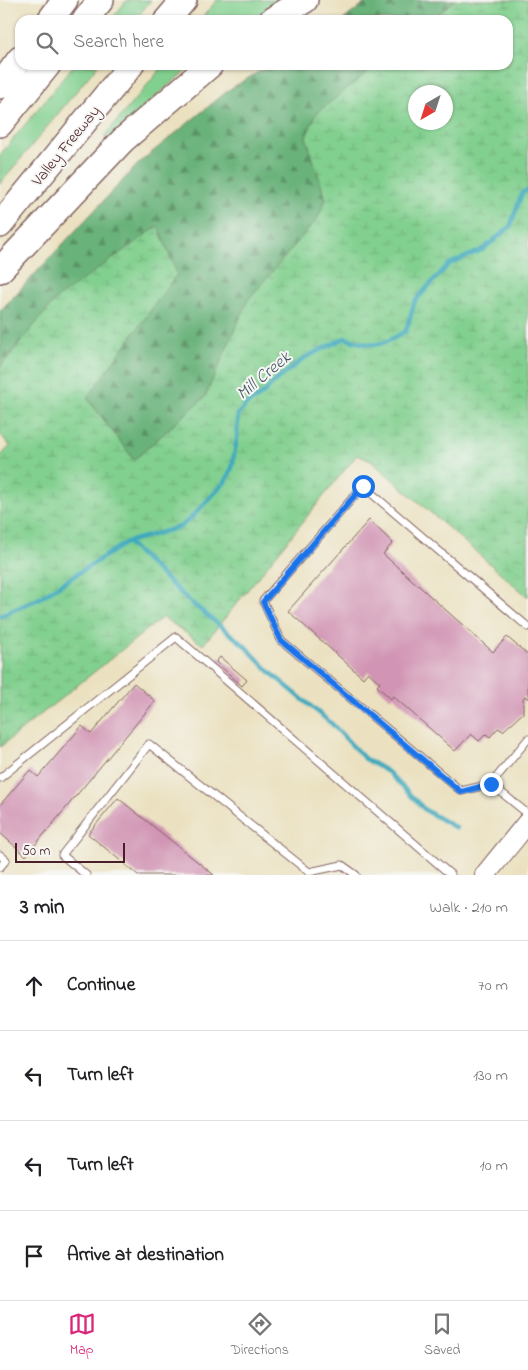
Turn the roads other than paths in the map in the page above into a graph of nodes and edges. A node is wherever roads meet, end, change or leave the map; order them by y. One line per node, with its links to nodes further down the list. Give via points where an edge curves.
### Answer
1 (65, 0): 5 (highway)
2 (101, 0): 6 (highway)
3 (184, 0): 7 (highway)
4 (305, 0): 8 (highway)
5 (54, 15)
6 (89, 15)
7 (171, 15)
8 (280, 15)
9 (15, 66): 13 (highway)
10 (44, 70): 14 (highway)
11 (127, 70): 15 (highway, Valley Freeway)
12 (204, 70): 16 (highway, via 123,140)
13 (0, 86)
14 (0, 124)
15 (0, 225)
16 (0, 270)
17 (528, 627): 20 (lane, via 363,486 263,602 281,640 461,792)
18 (528, 739): 20 (lane)
19 (0, 778): 27 (lane, via 176,638)
20 (491, 784): 21 (lane)
21 (528, 814)
22 (528, 822): 28 (main road)
23 (0, 855): 24 (lane, via 6,860)
24 (0, 867)
25 (86, 875): 26 (lane, via 62,855 149,744 309,872 342,865)
26 (356, 875)
27 (451, 875)
28 (485, 875)

